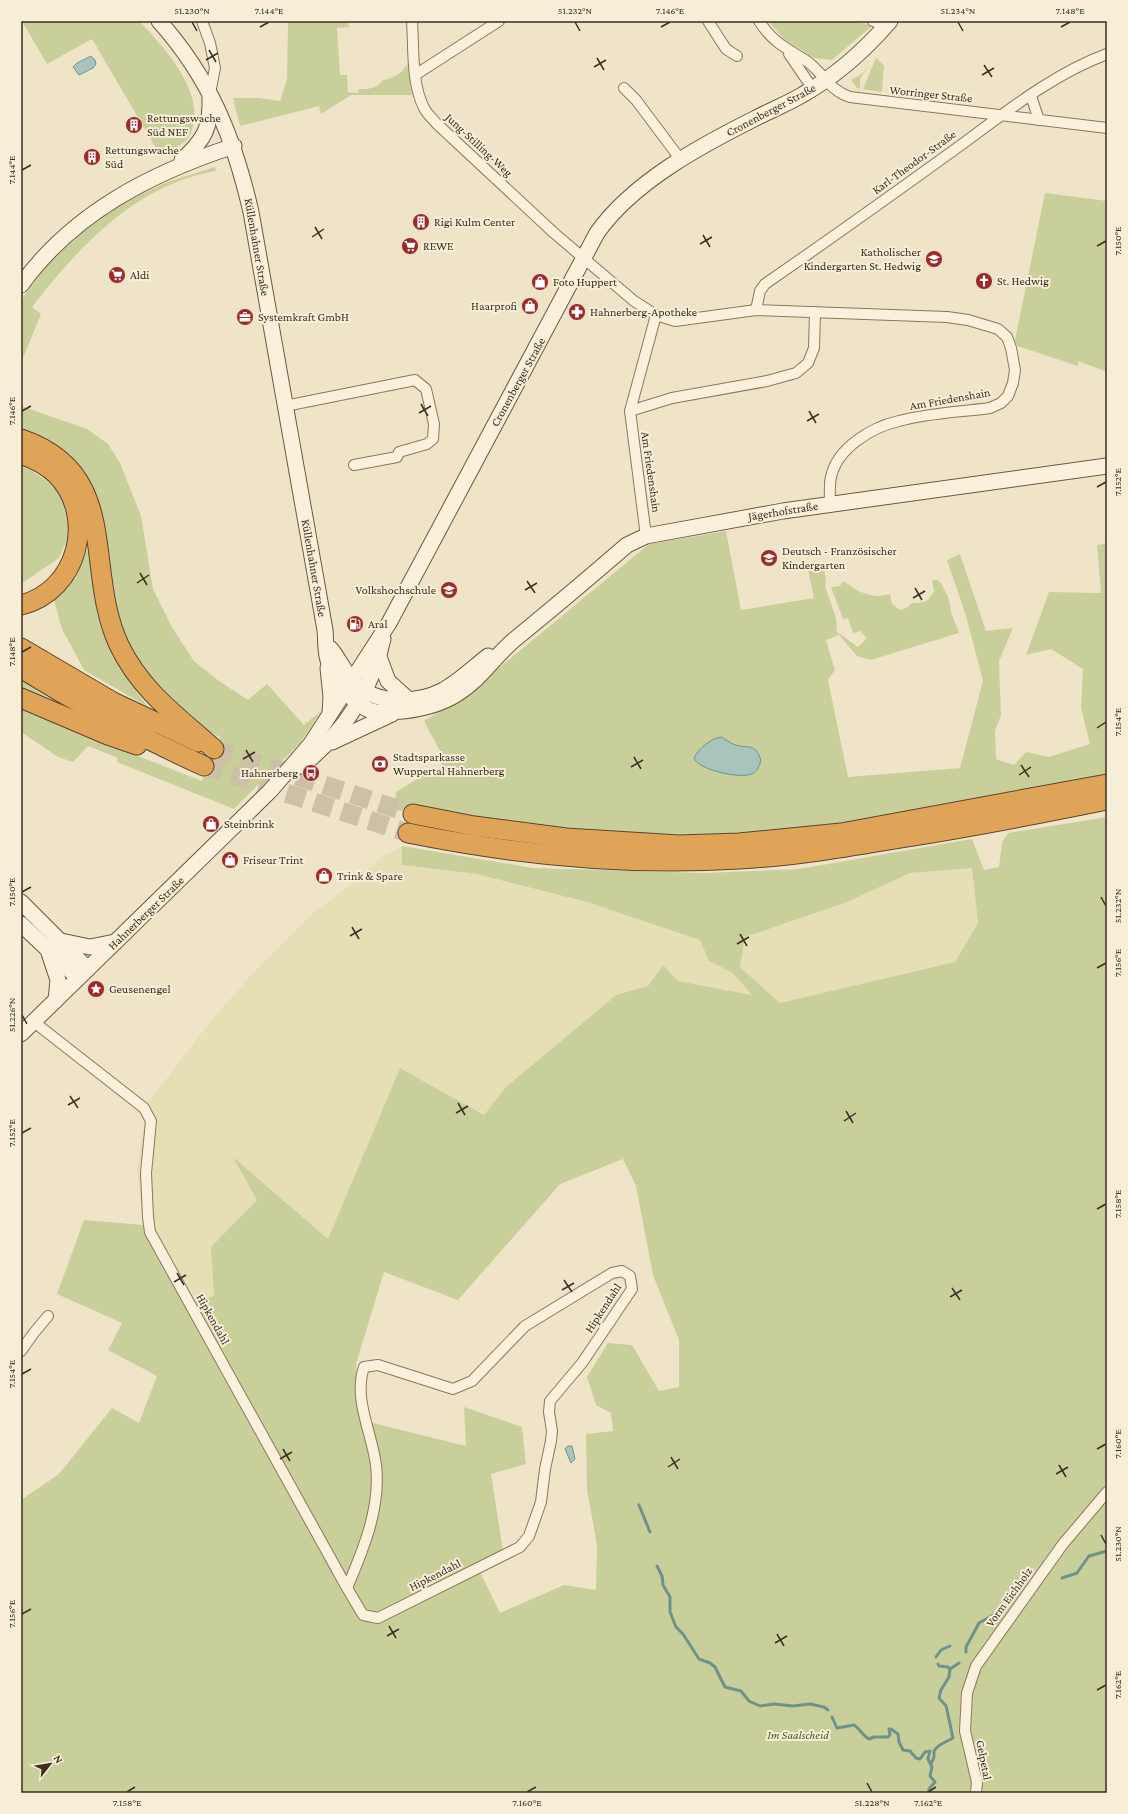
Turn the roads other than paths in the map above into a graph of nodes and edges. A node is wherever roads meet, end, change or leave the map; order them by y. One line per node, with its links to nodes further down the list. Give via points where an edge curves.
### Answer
1 (159, 21): 14 (main road, Küllenhahner Straße)
2 (202, 21): 14 (street, via 215,68)
3 (412, 21): 11 (street, Jung-Stilling-Weg)
4 (499, 21): 11 (street)
5 (708, 21): 10 (street, via 726,49)
6 (759, 21): 8 (street)
7 (883, 23): 12 (main road, Cronenberger Straße, via 866,47)
8 (787, 51): 12 (street); 12 (street, via 808,62)
9 (1107, 54): 15 (street, Karl-Theodor-Straße, via 1062,75)
10 (737, 56)
11 (416, 75): 22 (street, Jung-Stilling-Weg, via 425,109 436,123)
12 (819, 85): 16 (street, Worringer Straße, via 850,97); 20 (main road, Cronenberger Straße, via 737,127)
13 (624, 88): 20 (street)
14 (210, 93): 19 (main road, Küllenhahner Straße); 21 (main road, via 210,115 206,132 197,146)
15 (1030, 96): 16 (street, Karl-Theodor-Straße); 17 (street)
16 (1000, 115): 17 (street, Worringer Straße); 24 (street, Karl-Theodor-Straße, via 765,284 760,291)
17 (1039, 120): 18 (street, Worringer Straße)
18 (1107, 128)
19 (234, 146): 21 (main road); 27 (main road, Küllenhahner Straße, via 251,212)
20 (681, 160): 22 (main road, Cronenberger Straße, via 619,205 597,233)
21 (176, 166): 23 (main road, via 134,187 84,220 46,253)
22 (584, 259): 26 (street, Am Friedenshain, via 634,301); 38 (main road, Cronenberger Straße, via 385,630)
23 (21, 285)
24 (756, 310): 25 (street, Am Friedenshain); 26 (street, Am Friedenshain, via 675,321)
25 (815, 312): 28 (street, via 814,348 808,363 796,373 767,381 672,398); 33 (street, Am Friedenshain, via 947,317 989,325 1007,337 1014,365 1013,383 1008,396 990,408 898,421 862,436 837,461 831,476)
26 (656, 315): 28 (street, Am Friedenshain)
27 (285, 406): 31 (street, via 415,380 426,389 434,424 433,439 427,444 399,452 397,457); 39 (main road, Küllenhahner Straße, via 326,642)
28 (630, 411): 34 (street, Am Friedenshain)
29 (21, 439): 36 (highway, via 57,457 82,485 95,522 107,611 122,651 150,692 214,749 113,702)
30 (21, 454): 35 (highway, via 47,467 62,481 77,511 79,532 74,558 66,574 46,594)
31 (354, 465)
32 (1107, 466): 33 (main road, Jägerhofstraße)
33 (830, 504): 34 (main road, Jägerhofstraße)
34 (646, 536): 37 (main road, Jägerhofstraße, via 628,545)
35 (21, 605)
36 (21, 648)
37 (499, 652): 44 (main road, Jägerhofstraße, via 489,656 438,694); 45 (main road, Jägerhofstraße, via 481,676 458,694 432,706)
38 (374, 656): 39 (main road, via 351,660); 41 (main road, Cronenberger Straße); 42 (main road, Cronenberger Straße); 44 (main road, via 388,681)
39 (331, 657): 41 (main road); 46 (main road)
40 (21, 668): 43 (highway, via 137,735 204,766 108,735)
41 (347, 684): 42 (main road); 46 (main road, Hahnerberger Straße)
42 (366, 696): 44 (main road, Jägerhofstraße); 45 (main road, Jägerhofstraße, via 383,712); 47 (main road, Cronenberger Straße)
43 (21, 698)
44 (409, 700)
45 (398, 711): 48 (main road)
46 (330, 715): 50 (main road, Hahnerberger Straße, via 310,745)
47 (349, 717): 48 (main road, Hahnerberger Straße)
48 (321, 748): 50 (main road, Hahnerberger Straße)
49 (1107, 784): 52 (highway, via 841,833 739,843 679,845 566,838 474,826)
50 (270, 791): 57 (main road, Hahnerberger Straße)
51 (1107, 800): 53 (highway, via 843,848 741,859 678,861 565,857)
52 (413, 814)
53 (408, 833)
54 (22, 908): 56 (main road)
55 (21, 924): 58 (main road)
56 (60, 941): 57 (main road, via 90,947); 59 (main road)
57 (116, 942): 59 (main road, Hahnerberger Straße)
58 (49, 952): 59 (main road); 60 (main road, via 58,980)
59 (83, 974): 60 (main road, Hahnerberger Straße)
60 (56, 1000): 61 (main road, Hahnerberger Straße)
61 (34, 1022): 62 (main road, Hahnerberger Straße); 66 (street, Hipkendahl, via 144,1108 151,1121 146,1174 150,1232)
62 (21, 1034)
63 (48, 1316): 64 (street)
64 (21, 1351)
65 (1107, 1492): 67 (street, Vorm Eichholz, via 1063,1544 976,1666 967,1693)
66 (347, 1588): 66 (street, Hipkendahl, via 365,1544 376,1499 376,1466 361,1396 364,1367 378,1365 453,1389 472,1381 525,1326 612,1273 622,1271 630,1276 632,1289 582,1363 550,1401 552,1431 541,1502 529,1536 520,1547 378,1618 362,1615)
67 (965, 1731): 68 (street, Gelpetal, via 977,1782)
68 (976, 1793)

